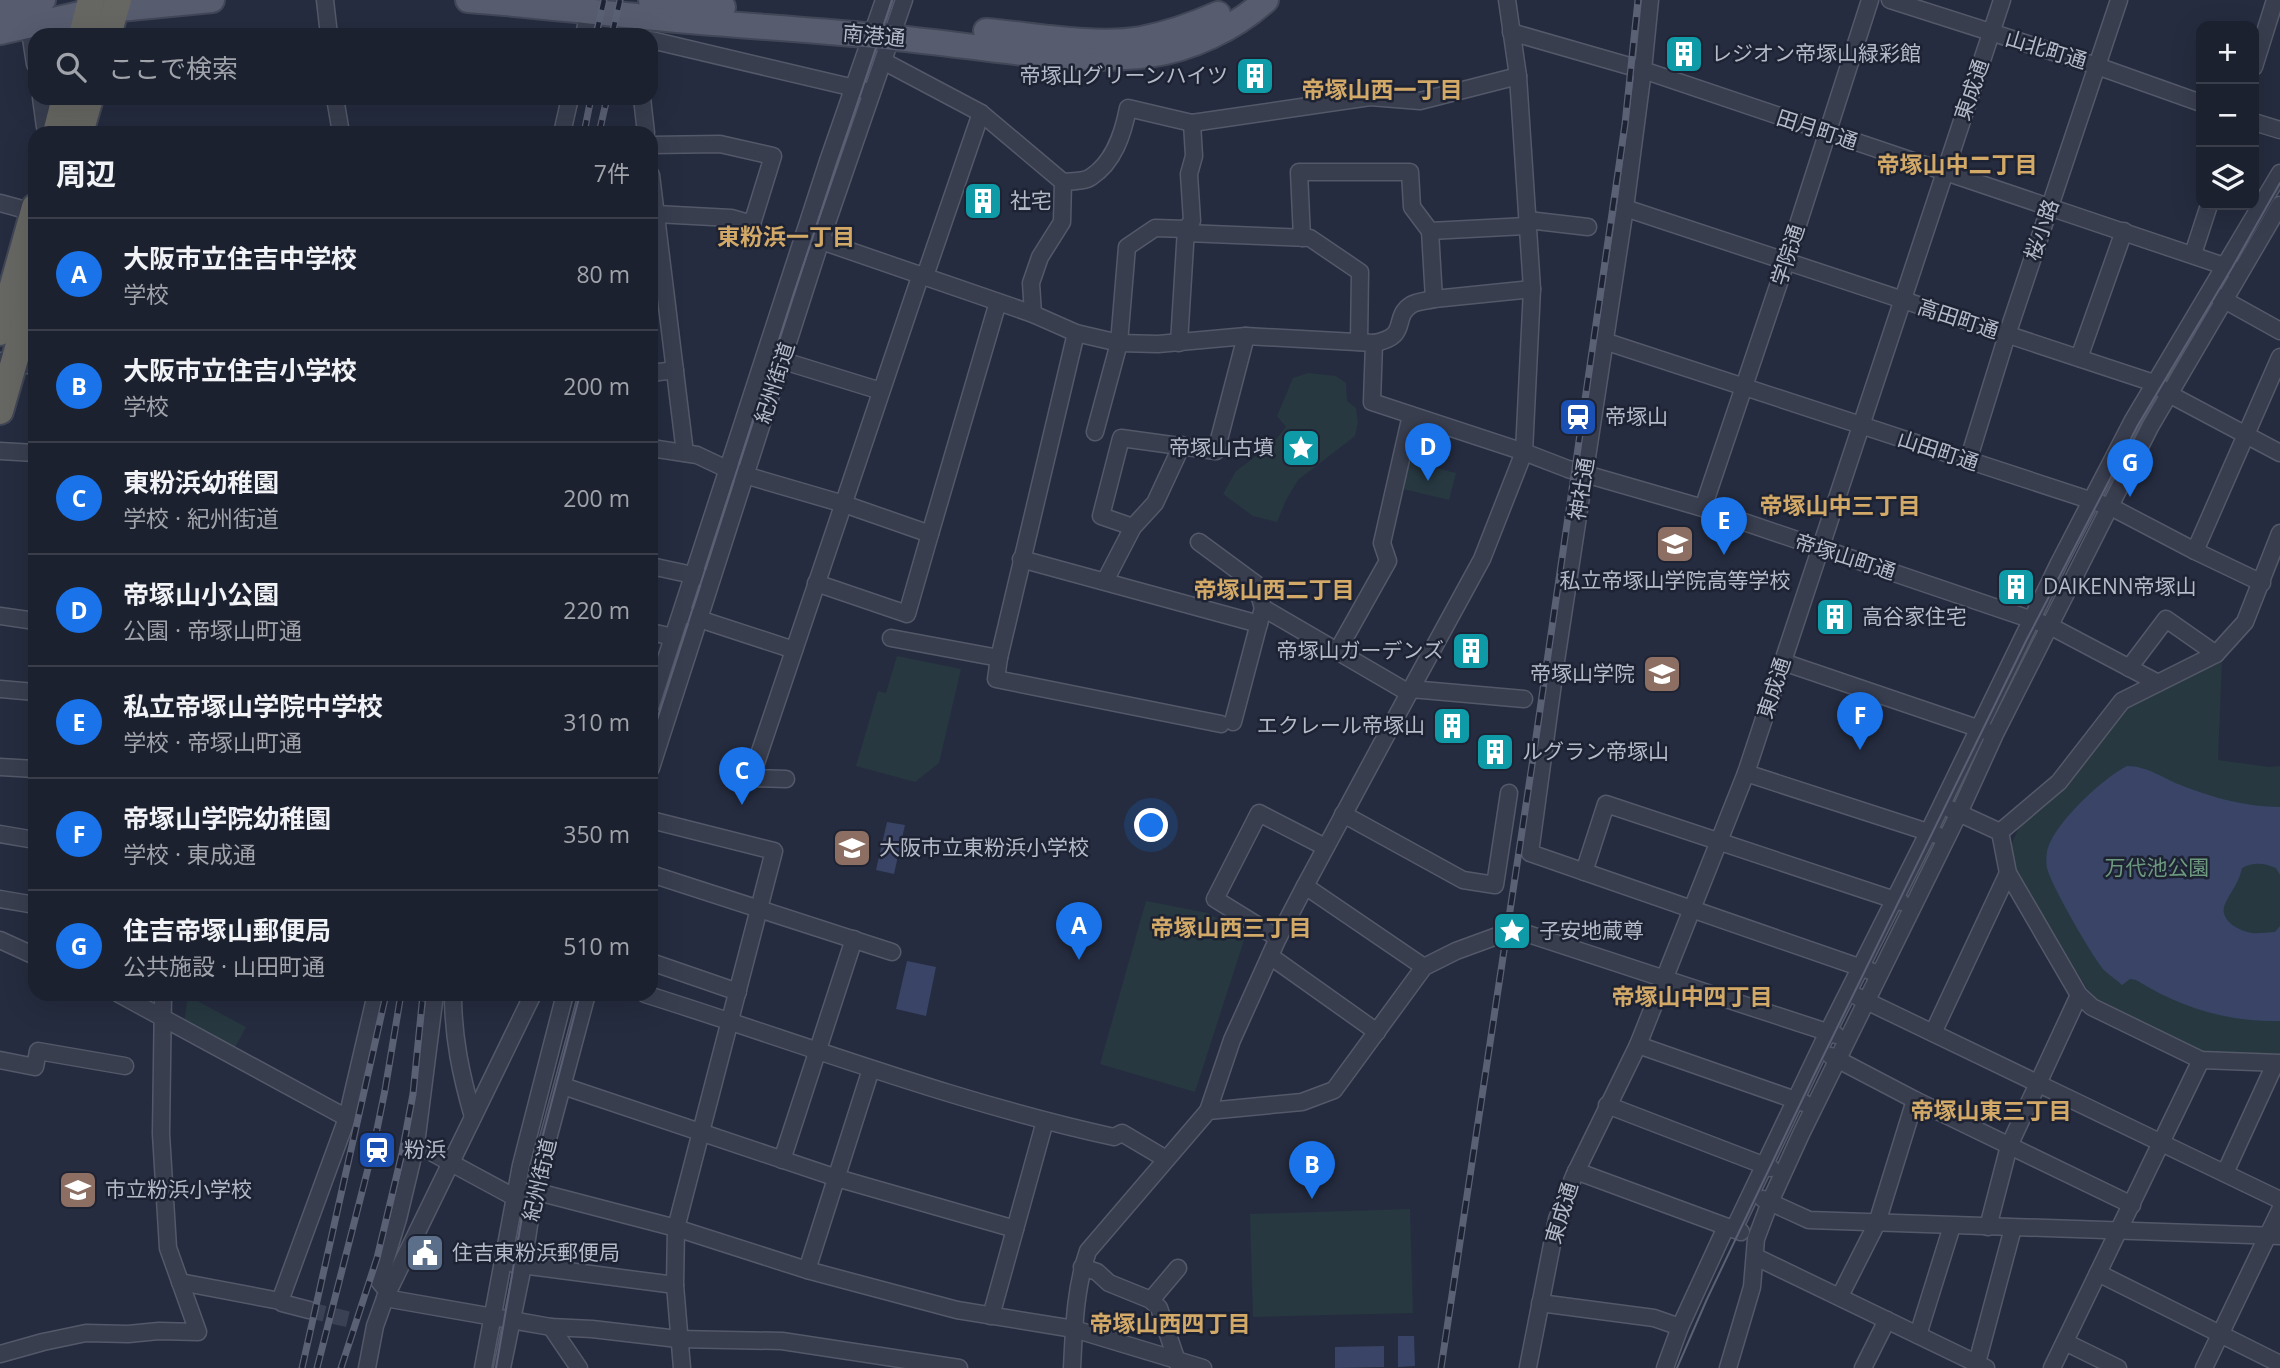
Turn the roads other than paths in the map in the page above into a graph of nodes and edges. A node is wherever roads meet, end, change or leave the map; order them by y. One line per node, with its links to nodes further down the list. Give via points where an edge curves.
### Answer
1 (212, 0): 15 (main road)
2 (325, 0): 21 (street)
3 (468, 0): 18 (main road, 南港通)
4 (1241, 0): 17 (main road, 南港通, via 1194,24 1114,41)
5 (1266, 0): 17 (main road, 南港通, via 1221,31 1149,55 1074,57)
6 (1507, 0): 23 (street)
7 (1650, 0): 29 (street, 神社通)
8 (1870, 0): 50 (street, 学院通)
9 (1891, 0): 24 (street, 山北町通)
10 (2002, 0): 24 (street, 東成通)
11 (2119, 0): 28 (street, 桜小路)
12 (2275, 0): 26 (street)
13 (31, 7): 14 (main road); 15 (main road); 19 (street); 22 (main road)
14 (0, 9)
15 (99, 11): 20 (highway)
16 (652, 11): 17 (main road, 南港通); 17 (main road, 南港通); 18 (main road, 南港通)
17 (887, 20): 27 (street, 紀州街道); 31 (street, 紀州街道)
18 (587, 23)
19 (32, 28)
20 (105, 28)
21 (328, 28)
22 (0, 32)
23 (1511, 32): 29 (street, 田月町通); 30 (street)
24 (1991, 33): 28 (street, 山北町通); 52 (street, 東成通)
25 (658, 42): 31 (street)
26 (2259, 51)
27 (883, 61): 32 (street, 紀州街道); 40 (street)
28 (2097, 65): 33 (street, 山北町通); 57 (street, 桜小路)
29 (1643, 71): 50 (street, 田月町通); 58 (street, 神社通)
30 (1518, 76): 41 (street, via 1420,101 1370,97); 62 (street)
31 (854, 87): 32 (street); 68 (street, 紀州街道)
32 (872, 92): 70 (street, 紀州街道)
33 (2196, 101)
34 (42, 105): 43 (street)
35 (63, 105): 44 (highway)
36 (88, 105): 45 (highway)
37 (336, 105): 46 (street)
38 (568, 105): 47 (street)
39 (643, 105): 48 (street)
40 (981, 113): 54 (street); 74 (street)
41 (1192, 123): 54 (street, via 1128,108 1123,135 1110,159 1089,179); 64 (street, via 1192,220)
42 (2259, 124): 49 (street)
43 (45, 126)
44 (56, 126)
45 (82, 126)
46 (340, 126)
47 (564, 126)
48 (645, 126)
49 (2280, 130)
50 (1827, 134): 52 (street, 田月町通); 72 (street, 学院通)
51 (658, 145): 61 (street, via 720,144 773,156 752,224 732,218)
52 (1944, 172): 57 (street, 田月町通); 79 (street, 東成通)
53 (2280, 173): 73 (street)
54 (1063, 182): 83 (street, via 1062,222 1040,257 1031,283)
55 (0, 203): 59 (street)
56 (2280, 205): 73 (street)
57 (2050, 207): 66 (street, 田月町通); 88 (street, 桜小路)
58 (1625, 208): 72 (street, 高田町通); 90 (street, 神社通)
59 (28, 209)
60 (2207, 210): 71 (street)
61 (658, 214)
62 (1528, 223): 63 (street); 65 (street); 76 (street)
63 (1588, 227)
64 (1186, 231): 69 (street); 91 (street); 93 (street, via 1155,228 1127,247)
65 (1430, 231): 69 (street, via 1412,207 1410,172 1299,172); 78 (street)
66 (2124, 231): 71 (street, 田月町通); 96 (street)
67 (28, 232): 86 (highway)
68 (804, 234): 70 (street); 94 (street, 紀州街道)
69 (1302, 238): 92 (street, via 1310,238 1360,272)
70 (821, 240): 74 (street); 97 (street, 紀州街道)
71 (2193, 254): 73 (street, 田月町通)
72 (1786, 261): 79 (street, 高田町通); 102 (street, 学院通)
73 (2234, 269): 77 (street); 80 (street)
74 (923, 275): 81 (street); 103 (street)
75 (658, 277): 82 (street)
76 (1532, 289): 78 (street); 113 (street)
77 (2211, 292): 80 (street); 101 (street)
78 (1434, 299): 92 (street, via 1412,304 1388,340)
79 (1901, 300): 88 (street, 高田町通); 107 (street, 東成通)
80 (2225, 301): 85 (street); 104 (street)
81 (998, 302): 83 (street); 127 (street)
82 (659, 308): 99 (street)
83 (1033, 314): 87 (street)
84 (28, 316): 98 (highway)
85 (2280, 331)
86 (0, 332)
87 (1076, 333): 93 (street); 131 (street)
88 (2007, 335): 96 (street, 高田町通); 117 (street, 桜小路)
89 (1246, 336): 91 (street); 92 (street); 110 (street, via 1216,451)
90 (1604, 341): 102 (street, 山田町通); 119 (street, 神社通)
91 (1179, 342): 93 (street)
92 (1366, 342): 106 (street, 帝塚山町通, via 1371,402)
93 (1119, 343): 108 (street)
94 (765, 355): 97 (street); 118 (street, 紀州街道)
95 (2280, 356): 109 (street)
96 (2079, 358): 101 (street, 高田町通)
97 (782, 360): 103 (street); 120 (street, 紀州街道)
98 (16, 363): 105 (highway)
99 (675, 370): 100 (street); 115 (street)
100 (658, 372)
101 (2154, 383): 104 (street, 高田町通); 121 (street)
102 (1743, 387): 107 (street, 山田町通); 124 (street, 学院通)
103 (881, 391): 122 (street)
104 (2169, 394): 109 (street, 高田町通); 123 (street)
105 (0, 411)
106 (1411, 415): 113 (street, 帝塚山町通); 150 (street, via 1382,543 1388,561)
107 (1861, 426): 117 (street, 山田町通); 129 (street, 東成通)
108 (1096, 432)
109 (2245, 436): 116 (street, 高田町通); 130 (street)
110 (1182, 445): 125 (street, via 1155,503); 125 (street, via 1121,438 1101,516)
111 (658, 449): 115 (street)
112 (0, 451): 114 (street)
113 (1524, 452): 119 (street, 帝塚山町通); 159 (street, via 1482,559)
114 (28, 453)
115 (685, 453): 118 (street)
116 (2280, 453)
117 (1968, 461): 121 (street, 山田町通)
118 (728, 468): 120 (street); 133 (street, 紀州街道)
119 (1585, 472): 124 (street, 帝塚山町通); 180 (street, 神社通, via 1530,853)
120 (746, 475): 122 (street); 134 (street, 紀州街道)
121 (2091, 502): 123 (street, 山田町通); 143 (street)
122 (844, 504): 127 (street); 136 (street)
123 (2111, 507): 130 (street, 山田町通); 145 (street)
124 (1703, 508): 129 (street, 帝塚山町通)
125 (1133, 527): 135 (street)
126 (2280, 533): 137 (street)
127 (930, 534): 136 (street, via 907,614)
128 (1199, 542): 138 (street, via 1256,584)
129 (1819, 548): 143 (street, 帝塚山町通); 153 (street, 東成通)
130 (2195, 551): 137 (street, 山田町通)
131 (1021, 559): 135 (street); 152 (street)
132 (658, 567): 133 (street)
133 (694, 574): 134 (street); 139 (street, 紀州街道)
134 (712, 579): 141 (street, 紀州街道)
135 (1105, 581): 144 (street)
136 (816, 583): 149 (street)
137 (2262, 583): 151 (street, via 2245,622)
138 (1263, 608): 144 (street); 150 (street)
139 (682, 612): 141 (street); 147 (street, 紀州街道)
140 (0, 616): 142 (street)
141 (699, 618): 149 (street); 163 (street, 紀州街道)
142 (28, 620)
143 (2031, 620): 145 (street, 帝塚山町通); 161 (street)
144 (1259, 624): 152 (street, via 1227,723 996,679)
145 (2050, 626): 154 (street, 帝塚山町通); 162 (street)
146 (658, 634): 147 (street)
147 (673, 637): 155 (street, 紀州街道)
148 (891, 638): 152 (street)
149 (794, 650): 167 (street, via 751,778)
150 (1338, 650): 159 (street)
151 (2216, 654): 154 (street, via 2166,619); 156 (street)
152 (999, 657)
153 (1783, 662): 161 (street); 166 (street, 東成通)
154 (2129, 668): 156 (street, 帝塚山町通)
155 (658, 683)
156 (2158, 683): 174 (street, via 2122,701 2059,782)
157 (0, 689): 158 (street)
158 (28, 691)
159 (1410, 691): 160 (street); 171 (street)
160 (1524, 699)
161 (1978, 727): 162 (street); 169 (street)
162 (1995, 734): 170 (street)
163 (658, 746)
164 (0, 767): 165 (street)
165 (28, 769)
166 (1746, 773): 173 (street); 178 (street, 東成通)
167 (786, 779)
168 (1509, 793): 171 (street, via 1495,885 1463,880)
169 (1941, 805): 170 (street); 173 (street)
170 (1959, 813): 174 (street); 177 (street)
171 (1343, 814): 179 (street)
172 (658, 822): 189 (street, via 774,850)
173 (1929, 831): 177 (street); 185 (street)
174 (2000, 832): 181 (street)
175 (0, 834): 176 (street)
176 (28, 838)
177 (1946, 839): 187 (street)
178 (1720, 841): 180 (street, via 1606,804); 185 (street); 188 (street, 東成通)
179 (1325, 847): 183 (street); 192 (street, via 1259,813 1215,899)
180 (1584, 872): 188 (street)
181 (2008, 873): 205 (street); 220 (street)
182 (658, 876): 189 (street)
183 (1305, 886): 192 (street); 200 (street)
184 (0, 899): 186 (street)
185 (1894, 899): 187 (street); 199 (street)
186 (28, 904)
187 (1912, 907): 201 (street)
188 (1691, 908): 199 (street); 202 (street, 東成通)
189 (760, 909): 193 (street); 203 (street)
190 (1516, 930): 202 (street)
191 (1497, 936): 200 (street)
192 (1278, 938): 197 (street)
193 (854, 939): 195 (street); 223 (street)
194 (0, 940): 196 (street)
195 (892, 952)
196 (28, 953)
197 (1270, 956): 218 (street); 237 (street, via 1232,1040)
198 (658, 964): 203 (street)
199 (1861, 966): 201 (street); 204 (street)
200 (1424, 967): 218 (street)
201 (1879, 974): 215 (street)
202 (1663, 979): 219 (street); 222 (street, 東成通)
203 (738, 992): 217 (street)
204 (1847, 992): 215 (street); 219 (street)
205 (2080, 995): 227 (street, via 2092,1007); 231 (street)
206 (658, 998): 217 (street)
207 (132, 1001): 216 (street)
208 (163, 1001): 216 (street)
209 (372, 1001): 239 (street)
210 (434, 1001): 243 (street)
211 (453, 1001): 238 (street, via 459,1068)
212 (530, 1001): 238 (street)
213 (563, 1001): 255 (street, 紀州街道)
214 (585, 1001): 232 (street, 紀州街道)
215 (1866, 1001): 220 (street); 221 (street)
216 (162, 1018): 239 (street); 277 (street, via 161,1134 168,1248)
217 (731, 1021): 223 (street); 241 (street)
218 (1377, 1032): 237 (street, via 1334,1090 1302,1102)
219 (1828, 1032): 221 (street); 224 (street)
220 (1933, 1033): 231 (street)
221 (1848, 1040): 226 (street)
222 (1638, 1045): 233 (street); 235 (street, 東成通)
223 (818, 1050): 230 (street); 246 (street)
224 (1819, 1050): 226 (street); 233 (street)
225 (0, 1060): 229 (street, via 35,1067 38,1051)
226 (1839, 1060): 234 (street); 236 (street)
227 (2201, 1060): 228 (street); 242 (street)
228 (2277, 1064): 251 (street)
229 (125, 1066)
230 (871, 1069): 240 (street); 252 (street)
231 (2038, 1083): 242 (street); 244 (street)
232 (563, 1086): 241 (street); 253 (street, 紀州街道)
233 (1796, 1100): 236 (street); 248 (street)
234 (1915, 1100): 244 (street); 260 (street)
235 (1607, 1105): 248 (street); 249 (street, 東成通)
236 (1814, 1108): 250 (street)
237 (1208, 1111): 245 (street)
238 (473, 1117): 247 (street)
239 (347, 1118): 277 (street, via 280,1301)
240 (1045, 1121): 245 (street, via 1114,1137 1122,1133); 266 (street)
241 (702, 1133): 246 (street); 263 (street)
242 (2163, 1143): 251 (street); 258 (street)
243 (416, 1144): 247 (street); 279 (street, via 379,1281)
244 (2009, 1146): 258 (street); 262 (street)
245 (1166, 1159): 273 (street, via 1088,1251)
246 (782, 1160): 252 (street)
247 (449, 1162): 255 (street); 279 (street)
248 (1764, 1165): 250 (street); 254 (street)
249 (1576, 1171): 264 (street); 283 (street, 東成通, via 1557,1219)
250 (1783, 1173): 257 (street)
251 (2225, 1173): 256 (street)
252 (837, 1178): 266 (street); 275 (street)
253 (534, 1191): 255 (street); 263 (street); 272 (street, 紀州街道)
254 (1751, 1194): 257 (street); 264 (street)
255 (514, 1197): 271 (street, 紀州街道)
256 (2280, 1200)
257 (1770, 1202): 260 (street, via 1809,1220); 269 (street)
258 (2132, 1205): 267 (street)
259 (2280, 1210): 268 (street)
260 (1877, 1223): 261 (street); 280 (street)
261 (1952, 1226): 262 (street); 295 (street)
262 (1988, 1227): 265 (street)
263 (676, 1228): 275 (street); 278 (street)
264 (1730, 1228): 269 (street); 292 (street)
265 (2013, 1228): 267 (street); 301 (street)
266 (1015, 1229): 285 (street)
267 (2119, 1231): 268 (street); 276 (street)
268 (2274, 1236): 294 (street)
269 (1756, 1239): 270 (street)
270 (1756, 1257): 280 (street); 313 (street)
271 (502, 1262): 272 (street); 286 (street, 紀州街道)
272 (523, 1266): 278 (street); 287 (street, 紀州街道)
273 (1082, 1267): 281 (street); 293 (street)
274 (1178, 1268): 281 (street)
275 (807, 1270): 285 (street)
276 (2098, 1273): 294 (street); 297 (street)
277 (180, 1282): 298 (street, via 198,1332 86,1333)
278 (675, 1285): 296 (street)
279 (386, 1295): 286 (street); 290 (street)
280 (1840, 1296): 288 (street)
281 (1151, 1300): 300 (street, via 1162,1314)
282 (282, 1303): 284 (street)
283 (1540, 1303): 292 (street, via 1654,1318); 310 (street, 東成通)
284 (309, 1310)
285 (990, 1316): 293 (street)
286 (492, 1317): 287 (street); 303 (street, 紀州街道)
287 (511, 1320): 291 (street); 304 (street, 紀州街道)
288 (1887, 1320): 295 (street); 314 (street)
289 (359, 1322): 290 (street)
290 (375, 1326): 302 (street)
291 (551, 1327): 296 (street); 305 (street)
292 (1680, 1327): 312 (street)
293 (1074, 1329): 300 (street); 308 (street)
294 (2221, 1333): 299 (street); 317 (street)
295 (1918, 1335): 301 (street)
296 (678, 1339): 306 (street); 307 (street, via 782,1341)
297 (2065, 1342): 315 (street); 316 (street)
298 (0, 1354)
299 (2280, 1364)
300 (1178, 1365): 309 (street)
301 (1981, 1365)
302 (367, 1368)
303 (483, 1368)
304 (502, 1368)
305 (579, 1368)
306 (682, 1368)
307 (955, 1368)
308 (1072, 1368)
309 (1203, 1368)
310 (1526, 1368): 311 (street)
311 (1540, 1368)
312 (1665, 1368)
313 (1728, 1368)
314 (1863, 1368)
315 (2052, 1368)
316 (2118, 1368)
317 (2204, 1368)

